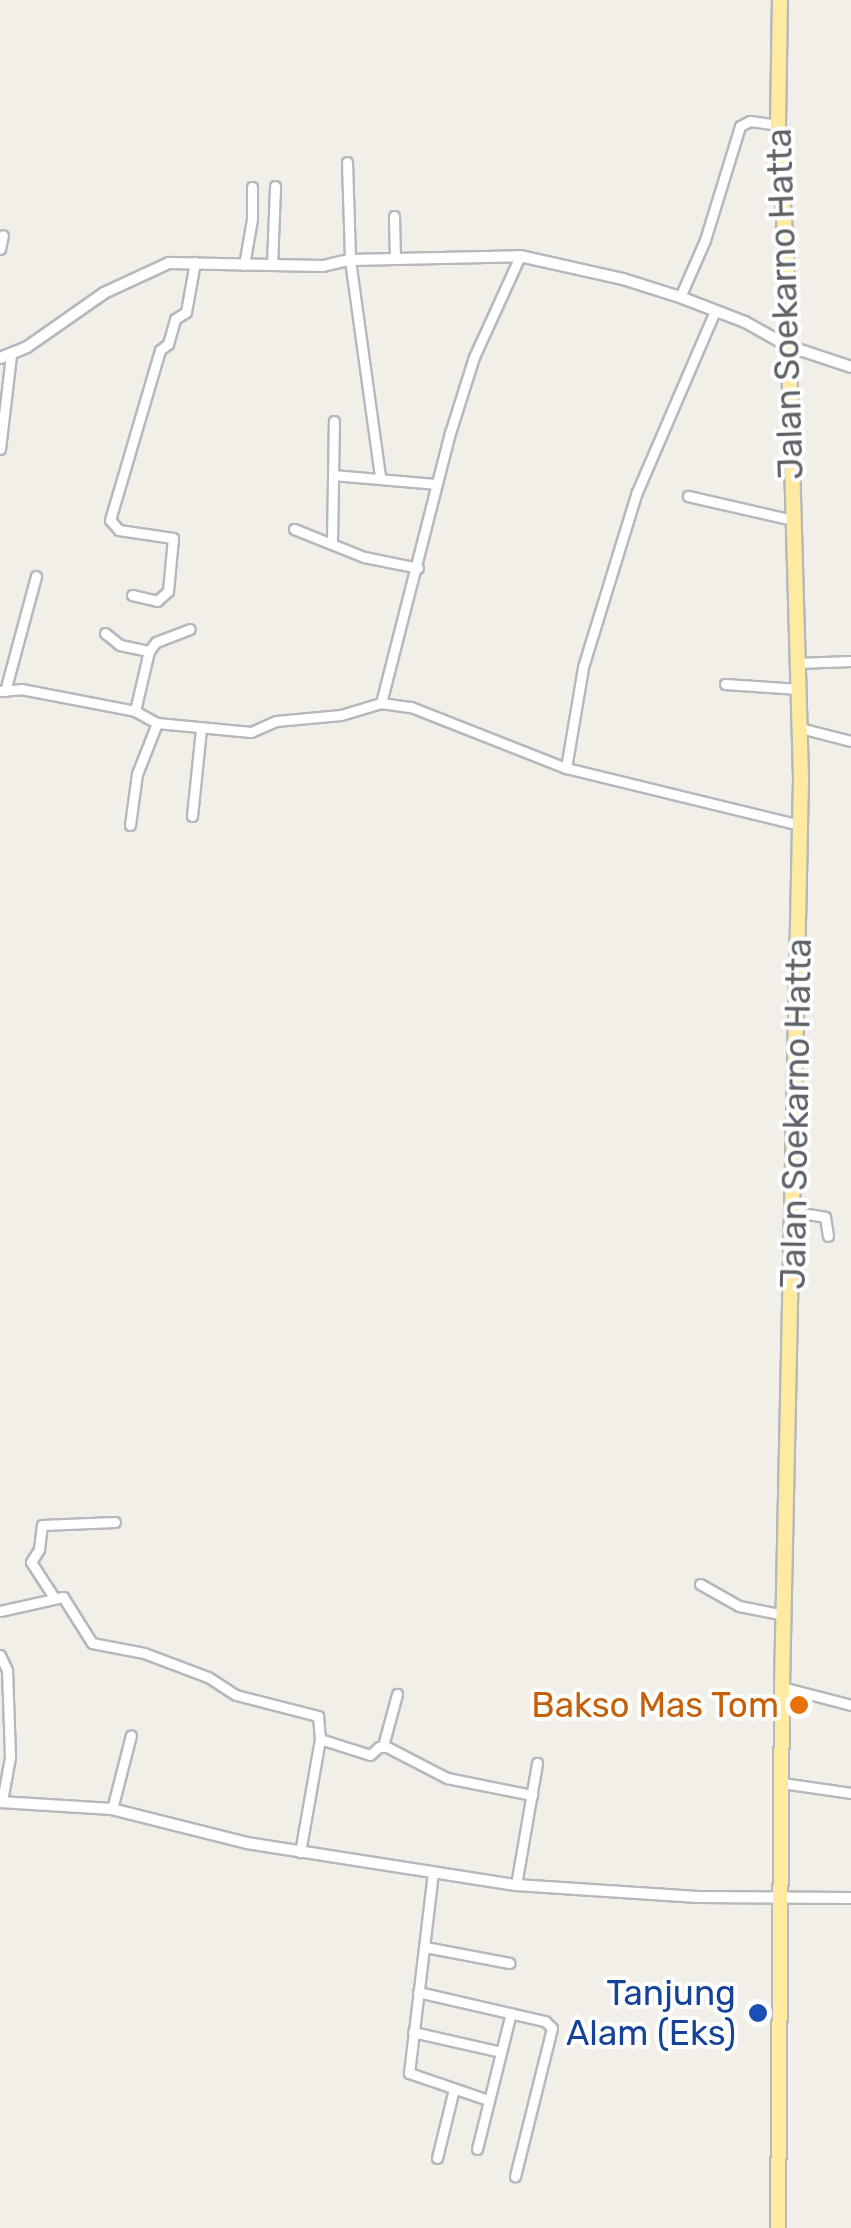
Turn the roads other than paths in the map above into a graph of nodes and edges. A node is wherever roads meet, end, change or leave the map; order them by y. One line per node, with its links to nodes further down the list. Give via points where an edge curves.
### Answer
1 (780, 0): 2 (highway, Jalan Soekarno Hatta)
2 (778, 125): 15 (street, via 740,126); 17 (highway, Jalan Soekarno Hatta)
3 (347, 162): 11 (street)
4 (252, 186): 13 (street)
5 (275, 186): 14 (street)
6 (394, 216): 10 (street)
7 (3, 235): 8 (street)
8 (0, 248)
9 (520, 256): 10 (street); 15 (street); 24 (street, via 474,357)
10 (395, 259): 11 (street)
11 (350, 260): 14 (street); 23 (street)
12 (195, 262): 13 (street); 18 (street, via 140,273); 31 (street, via 186,312 175,319 160,350 110,520 118,530 173,538 168,591 157,601)
13 (244, 265): 14 (street)
14 (272, 265)
15 (680, 297): 16 (street)
16 (716, 311): 17 (street); 46 (street, via 631,511 583,668)
17 (788, 346): 19 (street); 26 (highway, Jalan Soekarno Hatta)
18 (5, 356): 21 (street)
19 (851, 367)
20 (334, 421): 22 (street)
21 (0, 448)
22 (333, 475): 23 (street); 28 (street)
23 (380, 476): 24 (street)
24 (435, 484): 29 (street)
25 (688, 496): 26 (street)
26 (793, 520): 36 (highway, Jalan Soekarno Hatta)
27 (294, 529): 28 (street)
28 (332, 544): 29 (street)
29 (418, 568): 40 (street)
30 (36, 576): 39 (street)
31 (132, 595)
32 (190, 629): 34 (street, via 156,642)
33 (106, 633): 34 (street, via 120,646)
34 (149, 652): 41 (street)
35 (851, 661): 36 (street)
36 (798, 663): 38 (highway, Jalan Soekarno Hatta)
37 (725, 684): 38 (street)
38 (799, 689): 43 (highway, Jalan Soekarno Hatta)
39 (2, 691): 41 (street)
40 (381, 703): 44 (street, via 341,716 276,721 251,732); 46 (street, via 437,715)
41 (136, 712): 42 (street)
42 (157, 723): 44 (street); 49 (street, via 137,774)
43 (800, 728): 45 (street); 48 (highway, Jalan Soekarno Hatta)
44 (201, 729): 47 (street)
45 (851, 742)
46 (566, 768): 48 (street)
47 (192, 816)
48 (800, 825): 50 (highway, Jalan Soekarno Hatta)
49 (130, 826)
50 (795, 1212): 51 (street, via 824,1218); 56 (highway, Jalan Soekarno Hatta)
51 (828, 1236)
52 (115, 1522): 54 (street, via 42,1525 31,1562)
53 (700, 1584): 56 (street, via 740,1606)
54 (53, 1596): 55 (street); 62 (street, via 69,1600 92,1643 144,1653 236,1695 311,1713 321,1722)
55 (0, 1611)
56 (785, 1615): 58 (highway, Jalan Soekarno Hatta)
57 (0, 1656): 68 (street, via 10,1757)
58 (782, 1687): 60 (street); 65 (highway, Jalan Soekarno Hatta)
59 (397, 1694): 63 (street)
60 (851, 1705)
61 (130, 1736): 69 (street)
62 (320, 1739): 63 (street, via 370,1755); 70 (street)
63 (383, 1746): 67 (street, via 446,1778)
64 (537, 1763): 67 (street)
65 (782, 1783): 66 (street); 73 (highway, Jalan Soekarno Hatta)
66 (851, 1793)
67 (532, 1795): 72 (street)
68 (1, 1802): 69 (street)
69 (112, 1809): 70 (street)
70 (300, 1852): 71 (street)
71 (434, 1872): 72 (street); 75 (street)
72 (516, 1886): 73 (street, via 698,1897)
73 (784, 1894): 74 (street); 86 (highway, Jalan Soekarno Hatta)
74 (851, 1898)
75 (425, 1947): 76 (street); 77 (street)
76 (510, 1963)
77 (418, 1992): 78 (street); 79 (street)
78 (511, 2012): 80 (street); 85 (street, via 545,2021 552,2034)
79 (413, 2032): 80 (street); 81 (street, via 409,2073)
80 (501, 2052): 82 (street)
81 (454, 2089): 82 (street); 84 (street)
82 (488, 2100): 83 (street)
83 (476, 2149)
84 (437, 2158)
85 (515, 2176)
86 (778, 2228)

